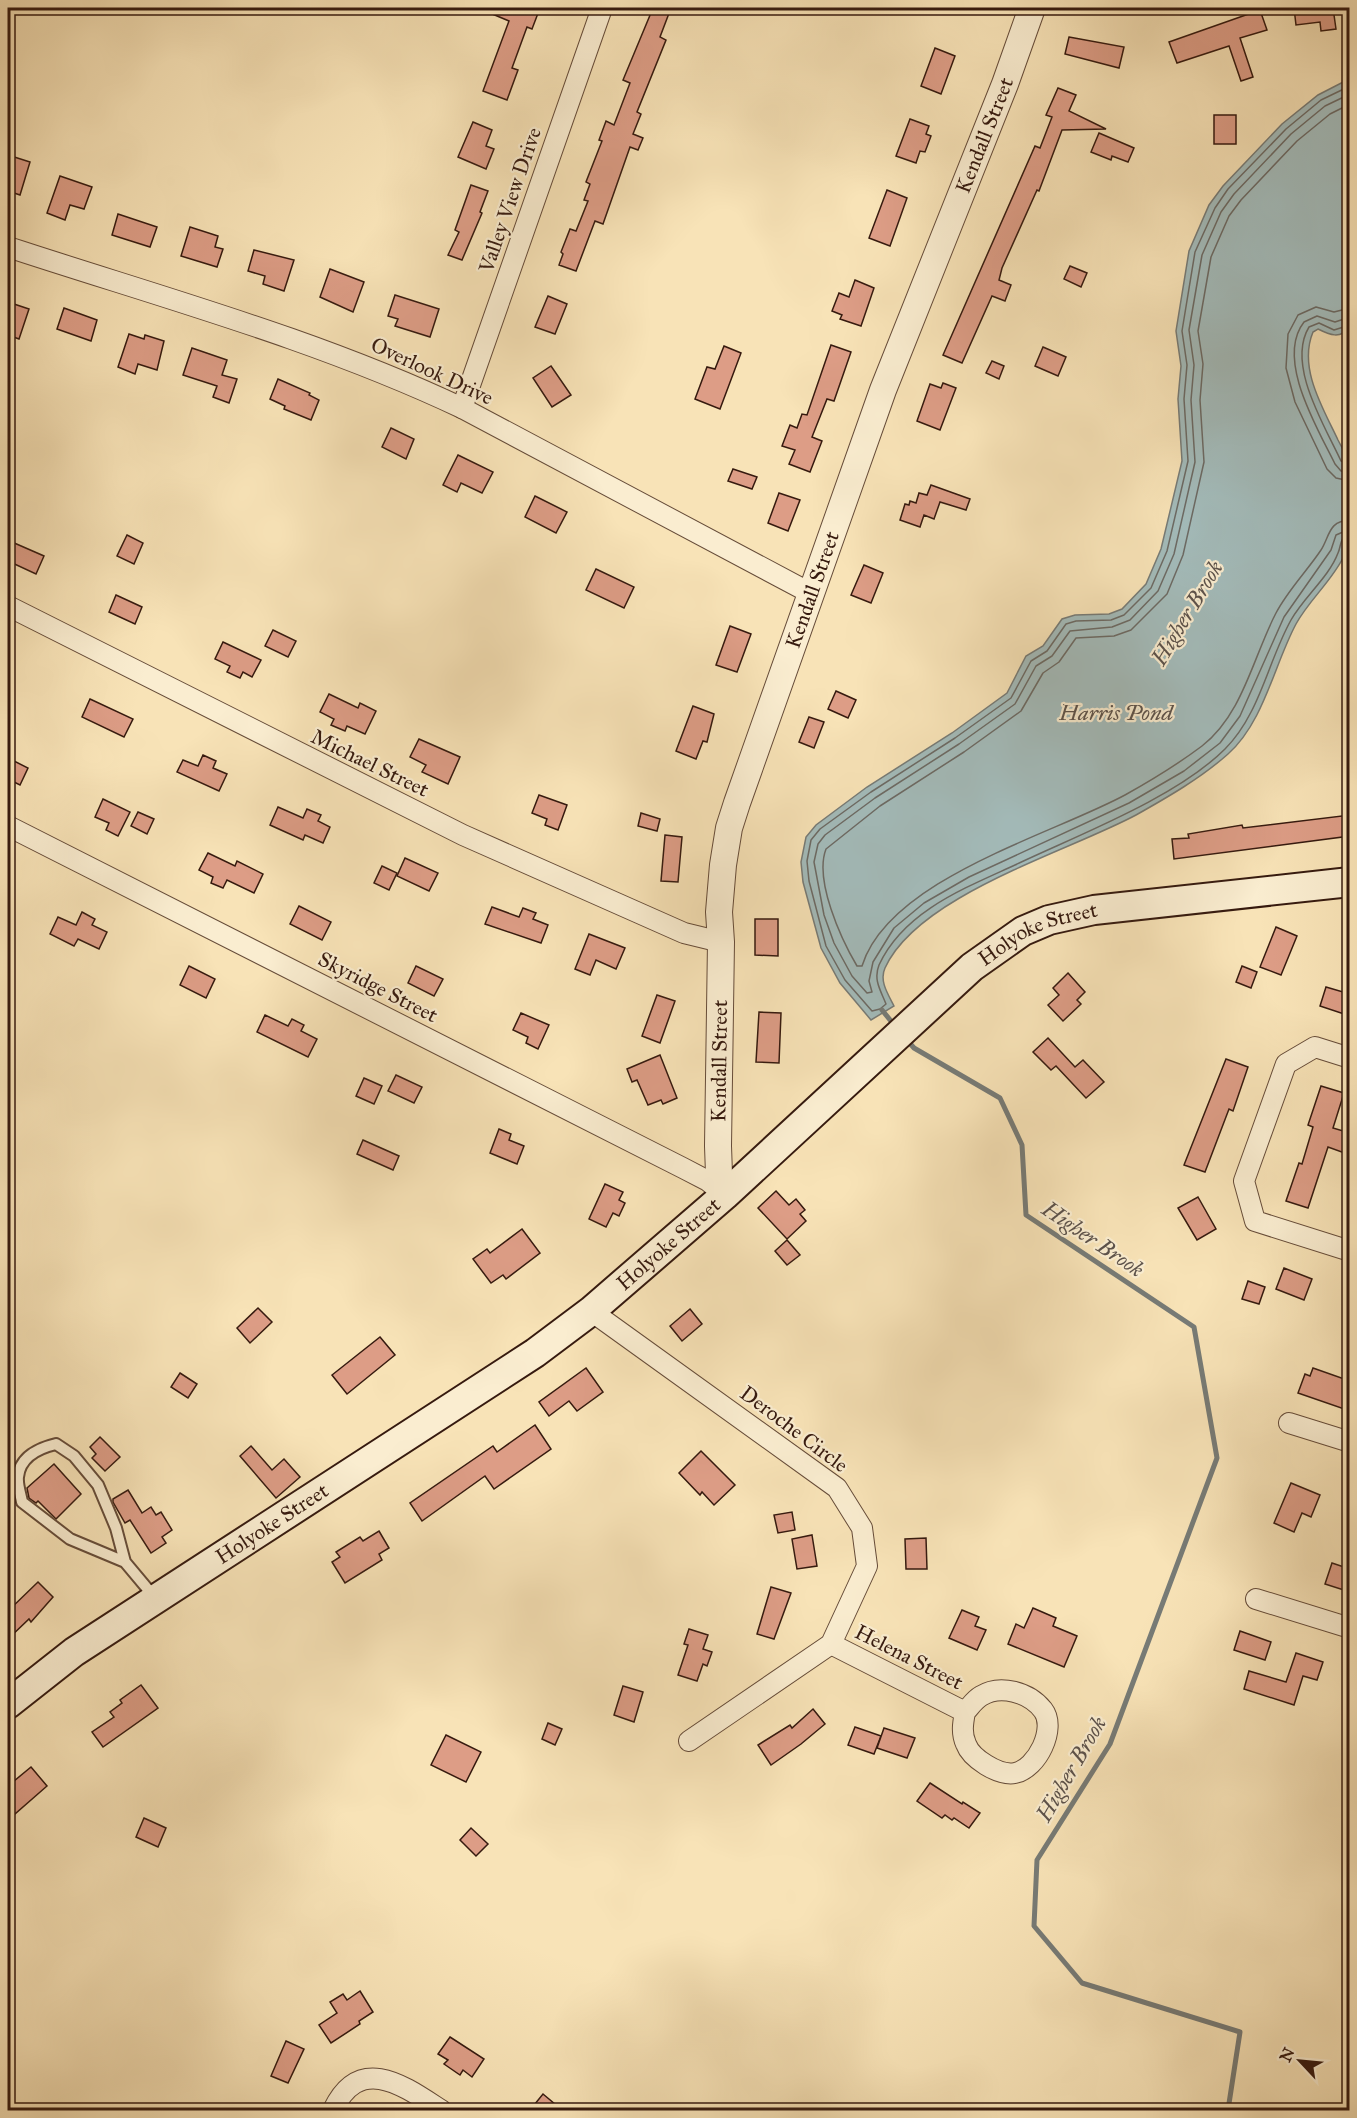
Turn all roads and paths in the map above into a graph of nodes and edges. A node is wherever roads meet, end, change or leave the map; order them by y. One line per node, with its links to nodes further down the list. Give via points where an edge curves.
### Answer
1 (602, 8): 4 (street, Valley View Drive)
2 (1032, 8): 5 (street, Kendall Street, via 883,390)
3 (8, 247): 4 (street, Overlook Drive, via 302,342 405,381)
4 (462, 408): 5 (street, Overlook Drive)
5 (812, 594): 9 (street, Kendall Street, via 729,828 719,912)
6 (8, 606): 9 (street, Michael Street, via 463,835 684,933)
7 (8, 826): 11 (street, Skyridge Street, via 683,1168)
8 (1350, 882): 11 (main road, Holyoke Street, via 1094,910 1049,920 1023,931 990,952)
9 (721, 942): 11 (street, Kendall Street, via 718,1146)
10 (1350, 1058): 12 (street, via 1315,1047 1286,1064 1244,1181 1255,1221)
11 (725, 1195): 13 (main road, Holyoke Street)
12 (1350, 1251)
13 (591, 1311): 17 (main road, Holyoke Street, via 527,1359); 20 (street, Deroche Circle, via 837,1488 862,1528 867,1566)
14 (1289, 1423): 15 (street)
15 (1350, 1442)
16 (125, 1562): 16 (lane, via 98,1485 74,1456 56,1444 29,1455 18,1477 22,1502 70,1539); 17 (lane)
17 (156, 1599): 21 (main road, Holyoke Street, via 74,1652)
18 (1256, 1599): 19 (street)
19 (1350, 1628)
20 (831, 1644): 22 (street, Helena Street); 23 (street)
21 (8, 1704)
22 (965, 1712): 22 (street, Helena Street, via 963,1732 967,1747 984,1764 1009,1773 1020,1771 1030,1762 1048,1732 1041,1708 1014,1691 986,1693)
23 (689, 1741)
24 (333, 2110): 25 (street, via 348,2089 362,2080 377,2078 409,2089)
25 (441, 2110)

